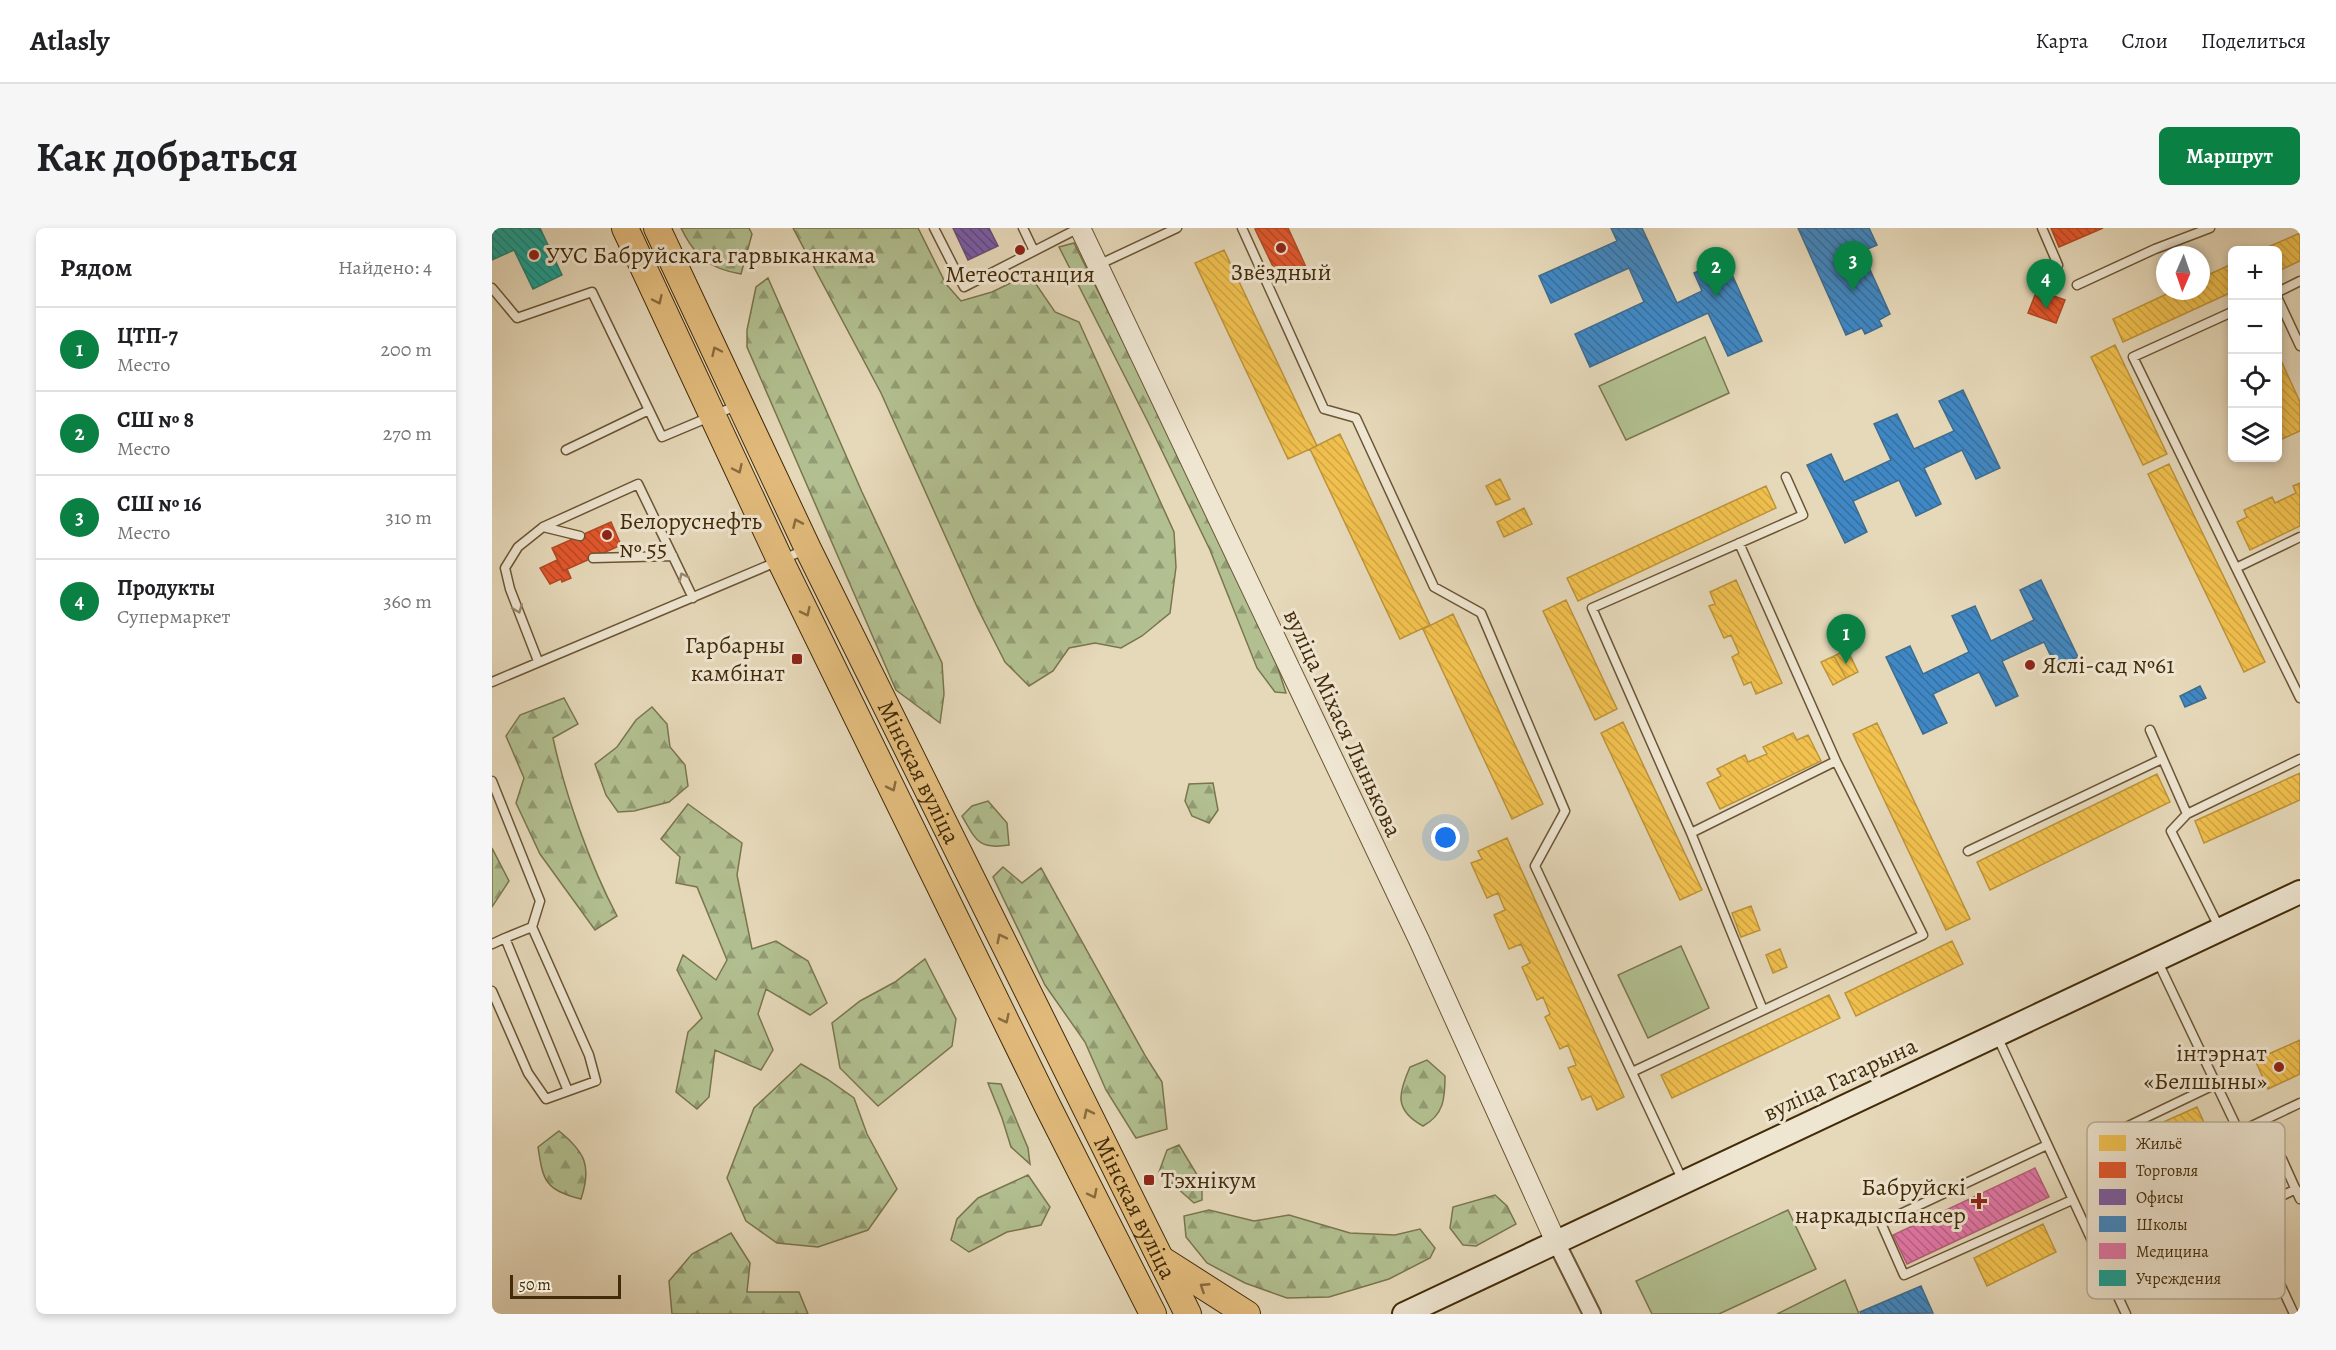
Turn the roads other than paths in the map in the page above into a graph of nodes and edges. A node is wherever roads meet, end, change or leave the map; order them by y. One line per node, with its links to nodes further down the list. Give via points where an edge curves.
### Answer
1 (625, 228): 22 (main road, Мінская вуліца, one-way to 22)
2 (657, 228): 20 (main road, Мінская вуліца, one-way to 2)
3 (934, 228): 10 (lane, via 964,287)
4 (1023, 228): 10 (lane)
5 (1080, 228): 10 (lane); 11 (street, вуліца Міхася Лынькова)
6 (1177, 228): 11 (lane)
7 (1242, 228): 55 (lane, via 1324,410 1356,417 1434,587 1481,613 1565,811 1535,866)
8 (2042, 228): 12 (lane)
9 (2210, 228): 14 (lane)
10 (1034, 251)
11 (1097, 265): 70 (street, вуліца Міхася Лынькова, via 1419,940)
12 (2058, 265)
13 (2300, 281): 16 (lane)
14 (2077, 285)
15 (492, 288): 21 (lane, via 517,318 592,292)
16 (2282, 290)
17 (2277, 300): 19 (lane)
18 (2228, 314): 33 (lane, via 2133,357)
19 (2300, 346)
20 (741, 404): 22 (lane); 29 (main road, Мінская вуліца, one-way to 20)
21 (649, 410): 22 (lane, via 662,438); 23 (lane)
22 (713, 416): 32 (main road, Мінская вуліца, one-way to 32)
23 (566, 450)
24 (1786, 477): 28 (lane, via 1803,515)
25 (543, 526): 26 (lane); 30 (lane, via 638,484); 35 (lane, one-way to 35, via 518,547 505,568)
26 (580, 536)
27 (2300, 537): 33 (lane)
28 (1738, 543): 41 (lane); 44 (lane, via 1592,608)
29 (808, 549): 32 (lane); 71 (main road, Мінская вуліца, one-way to 29)
30 (673, 556): 31 (lane); 34 (lane, one-way to 30)
31 (593, 558)
32 (780, 560): 34 (lane); 72 (main road, Мінская вуліца, one-way to 72)
33 (2236, 568): 37 (lane)
34 (693, 598): 35 (lane)
35 (538, 661): 36 (lane)
36 (492, 682)
37 (2300, 698)
38 (2150, 730): 39 (lane)
39 (2162, 759): 43 (lane); 45 (lane)
40 (2300, 759): 43 (lane)
41 (1836, 761): 44 (lane); 53 (lane, via 1923,935)
42 (492, 781): 47 (lane, via 540,902)
43 (2187, 814): 48 (lane, via 2171,831)
44 (1691, 833): 53 (lane)
45 (1968, 851)
46 (2300, 892): 48 (main road, вуліца Гагарына)
47 (532, 927): 49 (lane); 57 (lane, via 589,1055 596,1081)
48 (2221, 930): 51 (main road, вуліца Гагарына)
49 (506, 938): 50 (lane); 57 (lane)
50 (492, 944)
51 (2157, 960): 54 (main road, вуліца Гагарына); 56 (lane)
52 (492, 991): 57 (lane, via 528,1073 546,1099)
53 (1763, 1010): 55 (lane)
54 (1996, 1035): 62 (lane); 64 (main road, вуліца Гагарына)
55 (1632, 1072): 64 (lane)
56 (2216, 1084): 59 (lane); 60 (lane)
57 (568, 1091)
58 (2300, 1103): 61 (lane)
59 (2137, 1122)
60 (2234, 1122)
61 (2260, 1122)
62 (2047, 1145): 68 (lane); 68 (lane, via 1881,1223 1904,1275)
63 (2285, 1165): 65 (lane)
64 (1684, 1183): 70 (main road, вуліца Гагарына)
65 (2296, 1189): 66 (lane); 67 (lane)
66 (2285, 1195)
67 (2300, 1199)
68 (2072, 1200): 69 (lane)
69 (2087, 1232)
70 (1556, 1242): 81 (main road, вуліца Гагарына); 82 (street)
71 (1161, 1259): 77 (main road, Мінская вуліца); 80 (main road, one-way to 71)
72 (1134, 1276): 75 (main road); 76 (main road, Мінская вуліца)
73 (2285, 1295): 84 (lane)
74 (2118, 1299): 83 (lane)
75 (1133, 1314)
76 (1153, 1314)
77 (1188, 1314)
78 (1210, 1314): 79 (main road)
79 (1234, 1314)
80 (1247, 1314)
81 (1404, 1314)
82 (1592, 1314)
83 (2126, 1314)
84 (2294, 1314)

